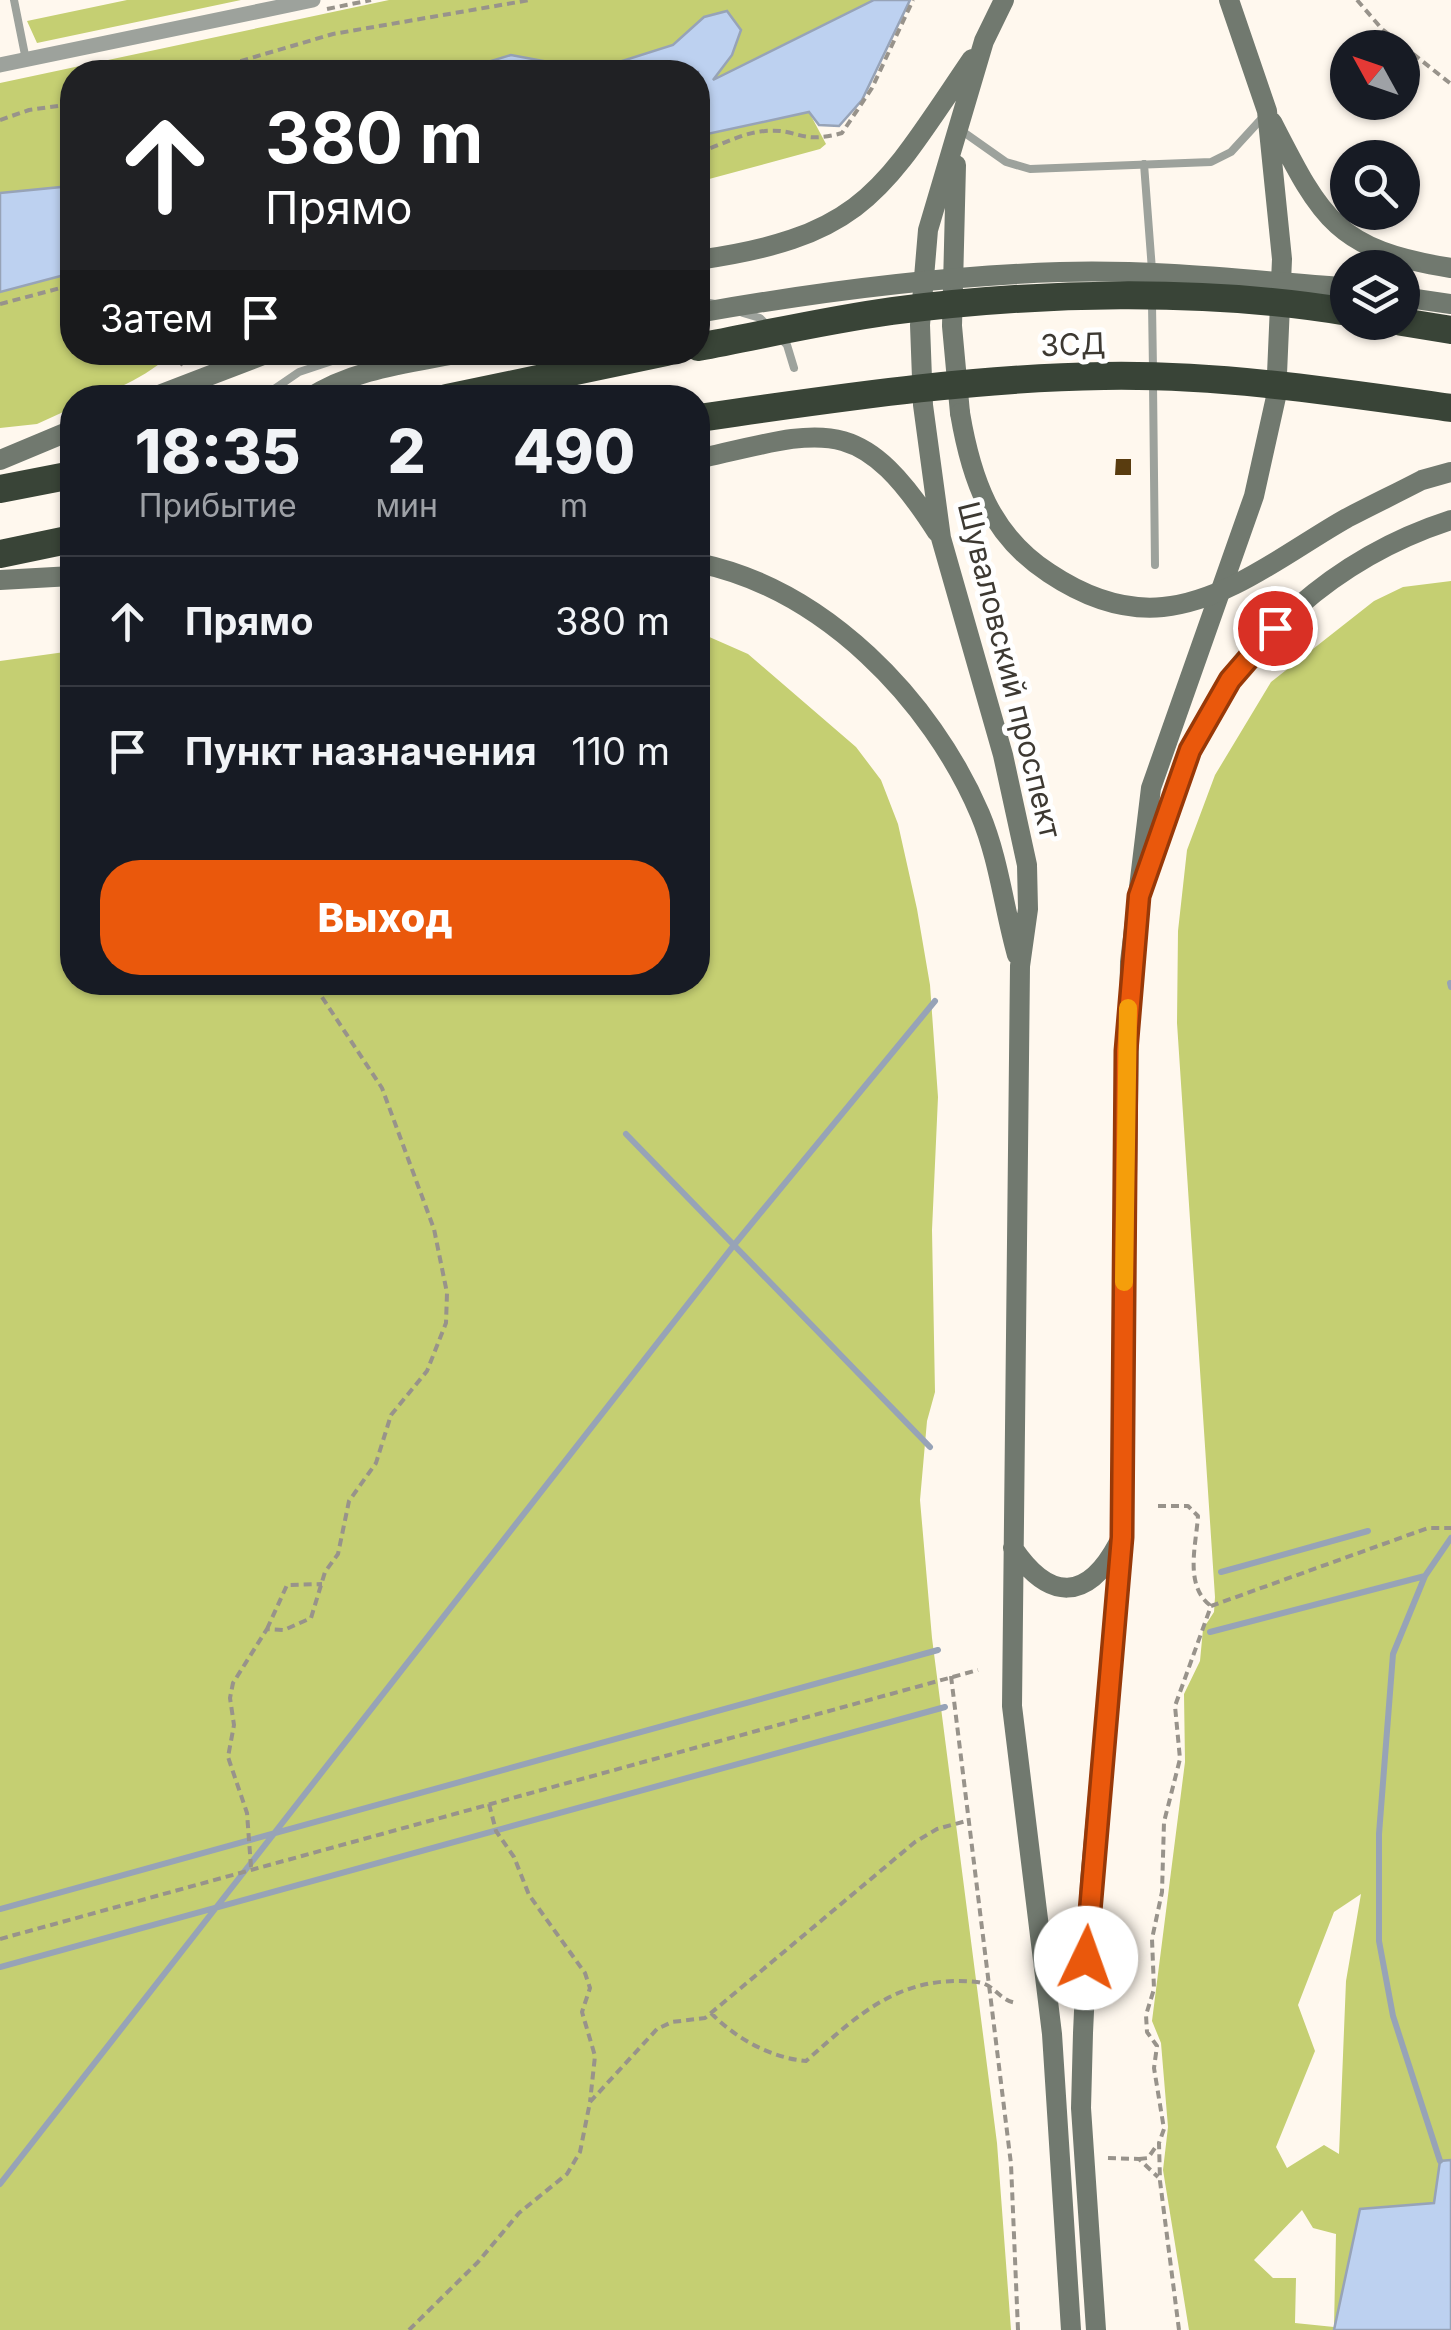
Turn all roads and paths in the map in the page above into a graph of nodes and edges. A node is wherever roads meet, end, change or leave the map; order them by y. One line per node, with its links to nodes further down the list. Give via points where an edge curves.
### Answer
1 (14, 0): 9 (lane)
2 (313, 0): 9 (street)
3 (530, 0): 10 (path, via 333,34)
4 (914, 0): 17 (path, via 842,133 809,140 750,132)
5 (1004, 0): 8 (main road, Шуваловский проспект)
6 (1230, 0): 14 (main road)
7 (1358, 0): 12 (path)
8 (984, 40): 16 (main road, Шуваловский проспект); 19 (main road, via 886,183 848,216 800,240)
9 (26, 60): 11 (street)
10 (244, 60)
11 (0, 65)
12 (1451, 84)
13 (60, 107): 15 (path)
14 (1267, 112): 18 (lane, via 1247,137 1211,162); 20 (main road, via 1306,190 1332,224 1365,247); 57 (main road, via 1282,258 1276,397 1254,496 1151,788)
15 (0, 120)
16 (958, 128): 18 (lane, via 1006,162 1030,169); 46 (main road, bridge, via 952,288 960,413 978,491 1001,530 1035,564 1076,591 1118,604 1162,607 1208,596 1422,480); 50 (main road, Шуваловский проспект, via 928,230 920,325)
17 (710, 147)
18 (1144, 164): 53 (lane, via 1152,260)
19 (710, 258)
20 (1451, 268)
21 (1330, 287): 28 (main road, bridge, via 1060,272 904,284)
22 (60, 288): 24 (path)
23 (1420, 300): 26 (main road)
24 (0, 304)
25 (710, 304): 36 (lane, via 760,318 787,345)
26 (1451, 304)
27 (1330, 309): 31 (highway, ЗСД, bridge, via 1202,300 1000,301 891,311)
28 (710, 311)
29 (1420, 325): 30 (highway)
30 (1451, 330)
31 (710, 345)
32 (237, 365): 37 (main road)
33 (320, 365): 38 (lane)
34 (403, 365): 39 (main road)
35 (604, 365): 40 (highway)
36 (794, 368)
37 (185, 385)
38 (280, 385)
39 (329, 385)
40 (509, 385)
41 (1451, 408): 42 (highway, ЗСД, bridge, via 1298,387 1107,376 909,388)
42 (710, 416)
43 (60, 435): 45 (main road)
44 (710, 457): 50 (main road, via 813,436 848,441 884,461)
45 (0, 460)
46 (1451, 472)
47 (60, 477): 48 (highway)
48 (0, 490)
49 (1451, 520): 57 (main road, via 1356,562 1300,603 1250,654 1190,750)
50 (941, 538): 58 (main road, Шуваловский проспект, via 1027,865)
51 (60, 542): 52 (highway)
52 (0, 554)
53 (1155, 565)
54 (710, 567): 58 (main road, via 768,588 827,623 886,672 930,722 981,816)
55 (60, 577): 56 (main road)
56 (0, 580)
57 (1139, 896): 62 (main road, via 1126,1051)
58 (1020, 966): 63 (main road, Шуваловский проспект)
59 (321, 995): 64 (path, via 382,1088 434,1229 448,1292 446,1323 428,1370 391,1415 376,1463 349,1501 338,1554)
60 (1158, 1506): 65 (path, via 1188,1506 1198,1516 1194,1577 1198,1595)
61 (1451, 1528): 65 (path, via 1428,1528)
62 (1122, 1537): 63 (main road, via 1090,1582 1069,1589 1046,1584); 84 (main road, via 1082,2034)
63 (1012, 1548): 83 (main road, Шуваловский проспект, via 1012,1706 1052,2034)
64 (322, 1584): 66 (path, via 310,1618 284,1630); 66 (path, via 287,1585)
65 (1211, 1606): 77 (path, via 1175,1706 1180,1759 1164,1822 1162,1892 1152,1939 1154,1989 1146,2015 1157,2046 1164,2129)
66 (268, 1629): 71 (path, via 230,1698 228,1757 248,1813)
67 (978, 1670): 68 (path)
68 (951, 1676): 69 (path); 70 (path)
69 (489, 1803): 71 (path); 76 (path, via 529,1895 585,1973 590,1988 582,2012 595,2056)
70 (966, 1822): 73 (path); 75 (path, via 915,1842)
71 (251, 1869): 72 (path)
72 (0, 1939)
73 (991, 1986): 74 (path); 75 (path, via 937,1981 894,1992 856,2014 806,2061 771,2053); 82 (path, via 1011,2164)
74 (1017, 2002)
75 (711, 2013): 76 (path, via 658,2030)
76 (590, 2102): 81 (path, via 580,2152 567,2174 518,2213)
77 (1159, 2142): 79 (path, via 1148,2158); 80 (path)
78 (1108, 2158): 79 (path)
79 (1139, 2159): 80 (path)
80 (1160, 2181): 85 (path)
81 (409, 2330)
82 (1018, 2330)
83 (1071, 2330)
84 (1096, 2330)
85 (1179, 2330)

